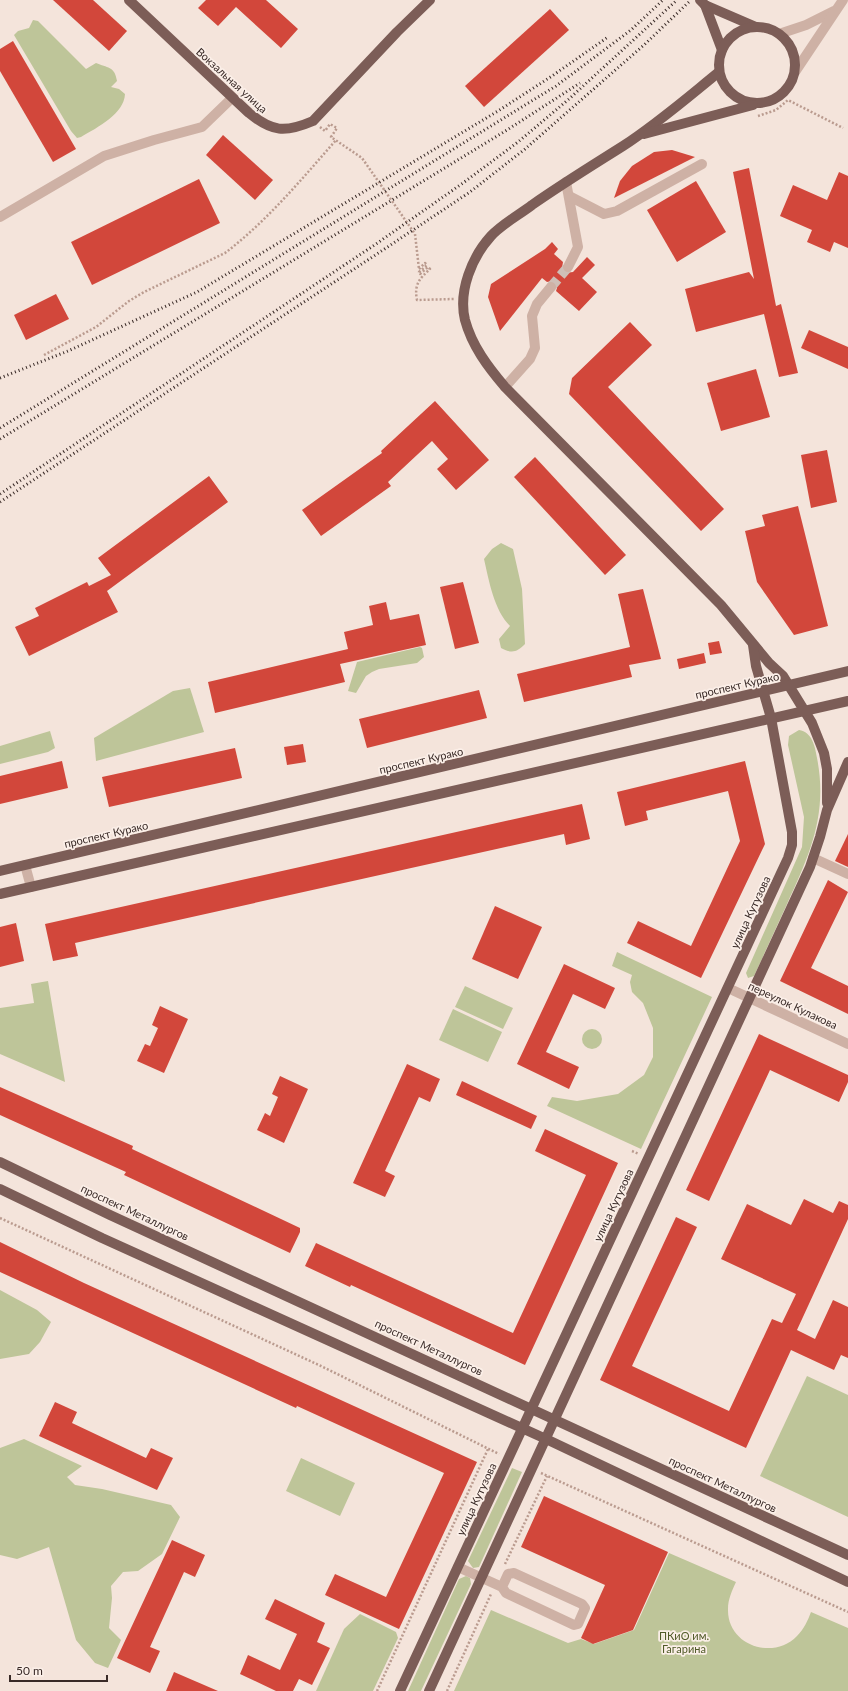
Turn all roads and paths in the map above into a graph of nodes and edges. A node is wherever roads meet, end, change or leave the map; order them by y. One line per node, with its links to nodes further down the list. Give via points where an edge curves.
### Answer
1 (128, 0): 11 (main road, Вокзальная улица)
2 (430, 0): 11 (main road, Вокзальная улица, via 313,121 296,128 279,130 261,123)
3 (844, 0): 5 (street)
4 (703, 2): 6 (main road); 8 (main road)
5 (836, 10): 7 (street, via 806,25); 10 (street)
6 (756, 27): 7 (main road); 8 (main road, via 736,34)
7 (778, 34): 10 (main road, via 787,41 792,50)
8 (722, 50): 9 (main road)
9 (719, 72): 12 (main road, via 732,94 743,101); 16 (main road)
10 (795, 72): 12 (main road, via 785,92 766,103)
11 (232, 98): 21 (street, via 202,128 104,156)
12 (755, 104): 16 (main road)
13 (753, 117): 14 (path, via 776,110 788,100)
14 (843, 128)
15 (325, 131): 17 (path, via 330,124 337,128 331,136)
16 (640, 135): 19 (main road)
17 (336, 140): 24 (path, via 362,158 415,234 419,269 425,263 427,265 419,272 420,274 428,267 430,269 419,278 415,290 417,300); 25 (path, via 296,186 236,245 225,253 144,292 96,327)
18 (702, 164): 20 (street, via 617,211 604,214)
19 (566, 182): 20 (street); 24 (main road, via 492,235 470,269)
20 (569, 196): 22 (street, via 578,247)
21 (0, 217)
22 (568, 267)
23 (552, 286): 26 (street, via 537,304 532,316 535,348 530,359)
24 (464, 299): 26 (main road, via 465,319 475,345 487,366)
25 (44, 355)
26 (505, 387): 27 (main road, via 721,605)
27 (753, 645): 29 (main road); 30 (main road, улица Кутузова, via 756,666)
28 (848, 671): 29 (main road, проспект Курако)
29 (788, 684): 30 (main road, проспект Курако); 32 (main road)
30 (765, 691): 33 (main road, улица Кутузова); 37 (main road, проспект Курако)
31 (848, 701): 32 (main road)
32 (803, 711): 33 (main road); 35 (main road, via 812,723 824,753 828,786)
33 (771, 718): 40 (main road); 42 (main road, улица Кутузова, via 792,832 792,845)
34 (848, 762): 35 (main road)
35 (827, 810): 36 (main road)
36 (813, 858): 39 (street); 43 (main road)
37 (25, 865): 38 (main road, проспект Курако); 40 (street)
38 (0, 871)
39 (848, 874)
40 (31, 887): 41 (main road)
41 (0, 894)
42 (728, 988): 43 (street, переулок Кулакова); 48 (main road, улица Кутузова)
43 (749, 997): 44 (street, переулок Кулакова); 49 (main road)
44 (848, 1044)
45 (0, 1162): 48 (main road, проспект Металлургов)
46 (0, 1189): 50 (main road, via 109,1242)
47 (0, 1218): 52 (path, via 321,1366)
48 (532, 1408): 49 (main road, проспект Металлургов); 50 (main road, улица Кутузова)
49 (555, 1419): 51 (main road); 55 (main road, проспект Металлургов)
50 (522, 1428): 51 (main road); 53 (main road, улица Кутузова)
51 (546, 1439): 54 (main road); 58 (main road)
52 (488, 1449): 53 (path); 61 (path)
53 (508, 1458): 56 (main road, улица Кутузова)
54 (532, 1469): 57 (main road); 60 (path)
55 (848, 1555)
56 (458, 1566): 57 (street); 62 (main road, улица Кутузова)
57 (482, 1578): 59 (street); 63 (main road)
58 (848, 1582)
59 (502, 1587): 59 (street, via 508,1574 514,1573 582,1604 585,1608 578,1624 574,1625 506,1593)
60 (848, 1612)
61 (377, 1691)
62 (400, 1691)
63 (429, 1691)

